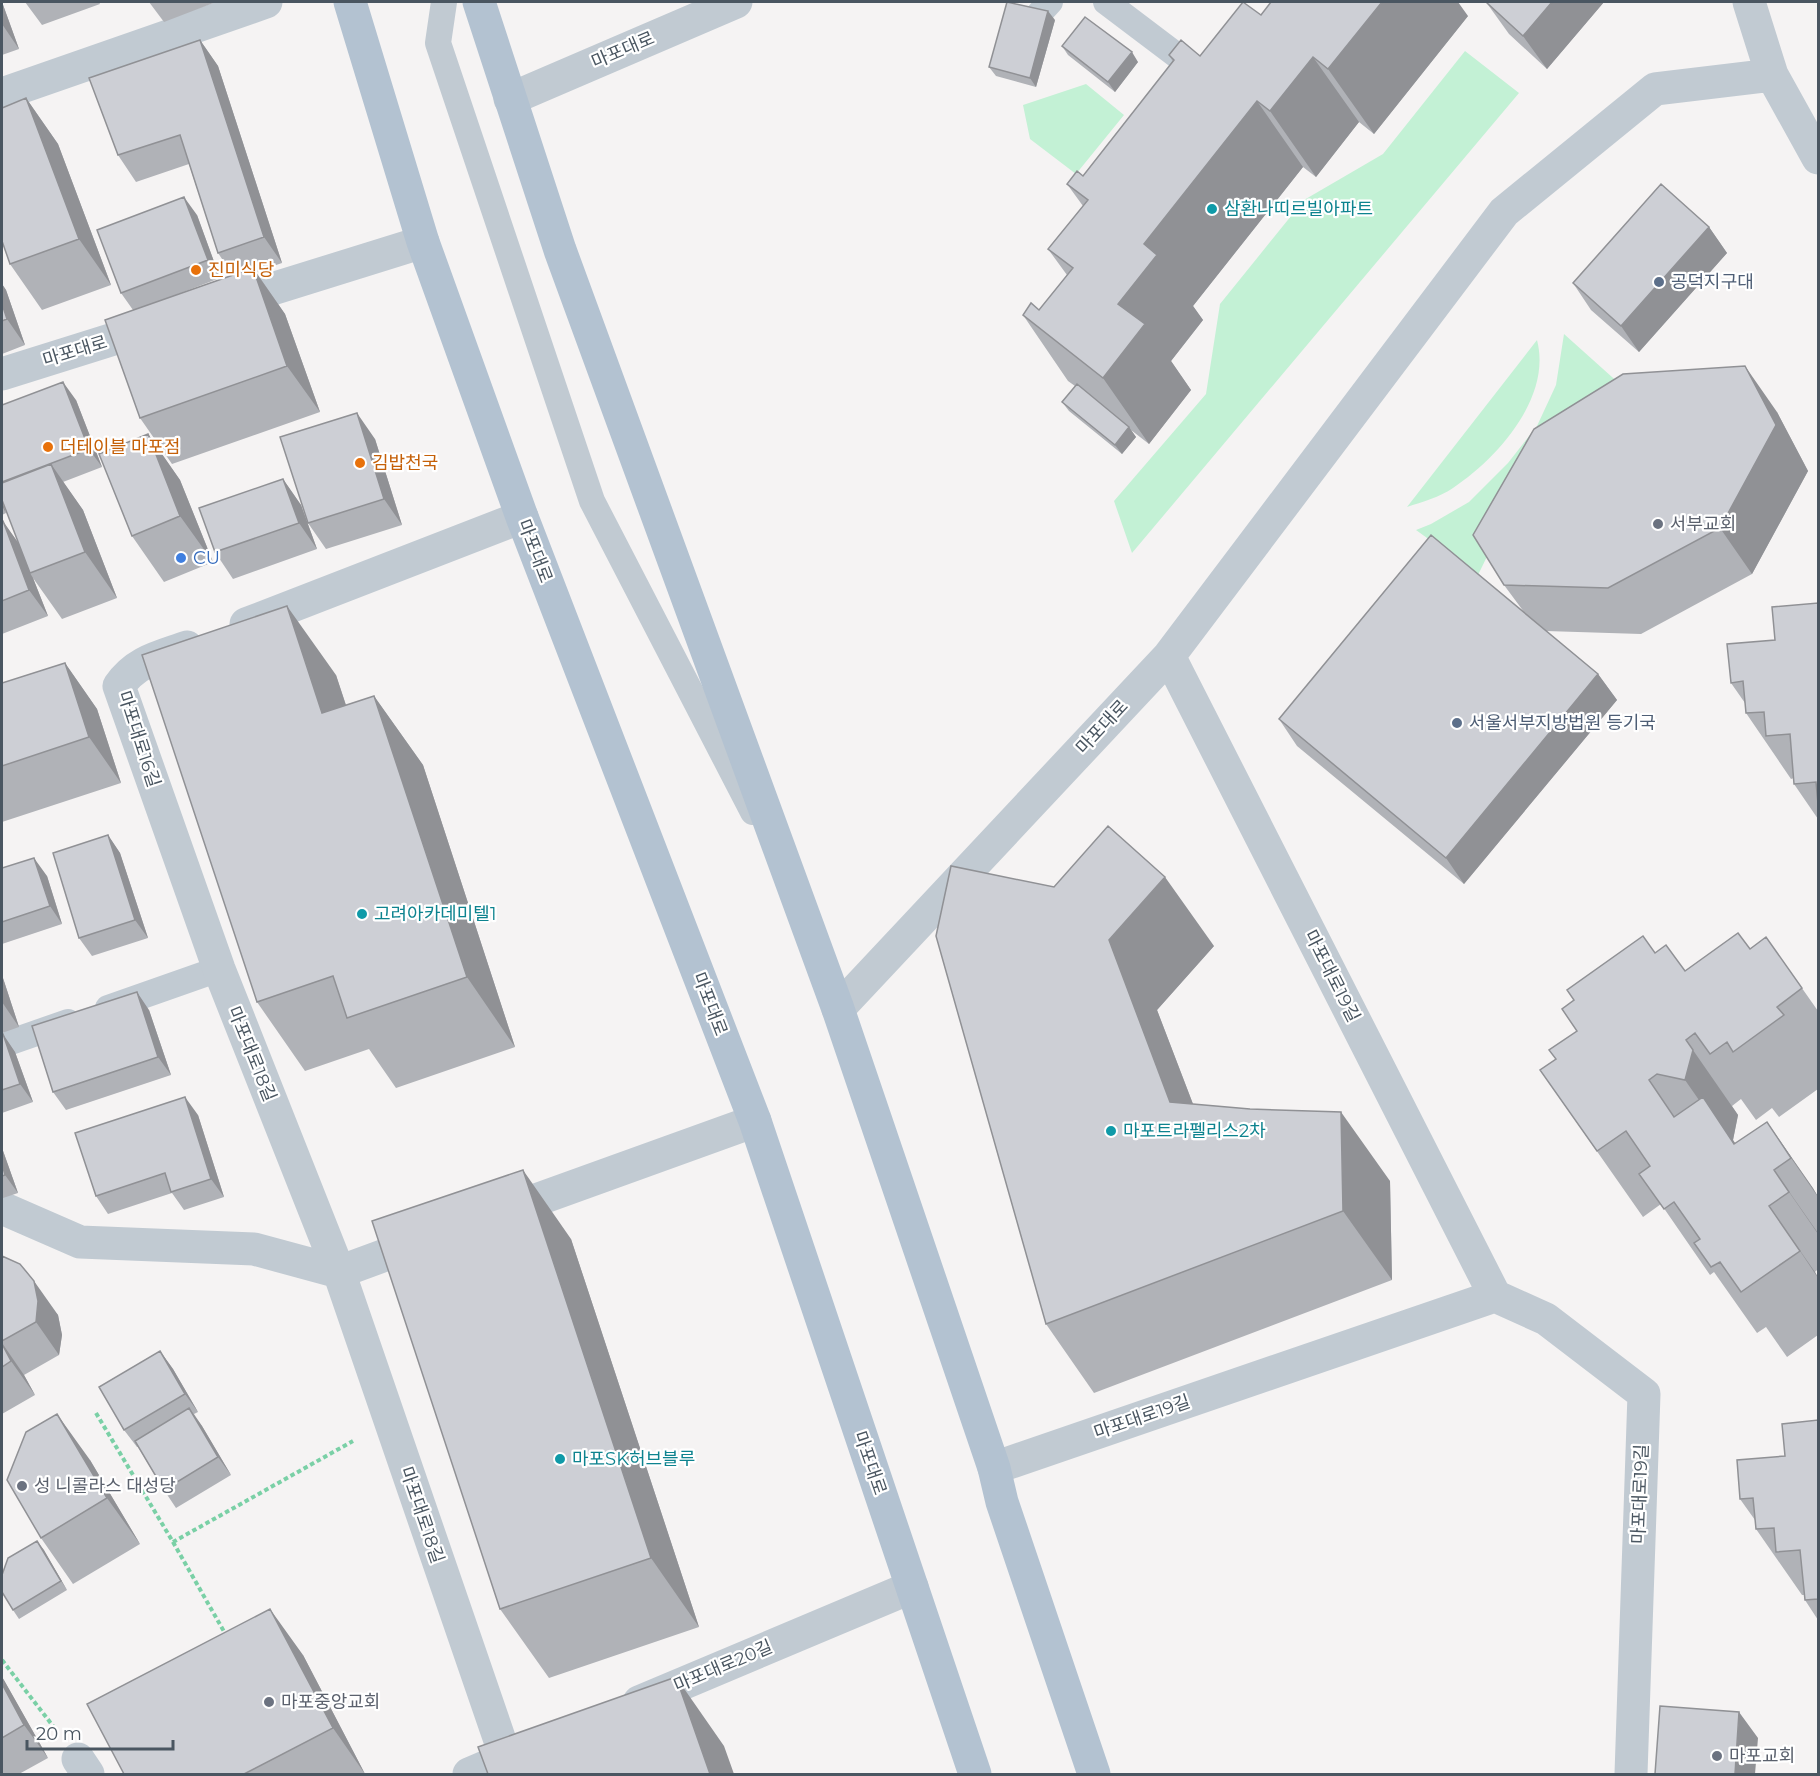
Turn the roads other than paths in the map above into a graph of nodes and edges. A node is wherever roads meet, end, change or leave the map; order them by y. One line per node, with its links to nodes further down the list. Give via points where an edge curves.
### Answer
1 (266, 2): 12 (street)
2 (350, 2): 15 (main road, 마포대로)
3 (444, 2): 19 (lane, via 438,43 592,501)
4 (479, 2): 13 (main road)
5 (736, 2): 13 (street, 마포대로)
6 (1050, 2): 9 (lane, via 1038,15)
7 (1106, 2): 11 (lane)
8 (1749, 2): 10 (street)
9 (1028, 49)
10 (1772, 75): 14 (street); 18 (street, 마포대로, via 1655,89 1504,212)
11 (1204, 76)
12 (2, 94)
13 (510, 99): 19 (main road, via 560,250)
14 (1818, 158)
15 (423, 242): 16 (street, 마포대로); 17 (main road, 마포대로)
16 (2, 374)
17 (522, 517): 20 (street, 마포대로16길, via 140,665 128,673 119,687); 23 (main road, 마포대로)
18 (1168, 656): 21 (street, 마포대로); 26 (street, 마포대로19길)
19 (797, 898): 21 (main road)
20 (219, 969): 22 (lane); 25 (street, 마포대로18길)
21 (838, 1009): 27 (main road)
22 (2, 1045)
23 (754, 1121): 25 (street); 28 (main road, 마포대로)
24 (2, 1209): 25 (street, via 80,1242 254,1249)
25 (339, 1272): 31 (street, 마포대로18길)
26 (1495, 1296): 27 (street, 마포대로19길); 35 (street, 마포대로19길, via 1546,1319 1644,1394)
27 (994, 1468): 34 (main road)
28 (912, 1587): 29 (street, 마포대로20길); 33 (main road, 마포대로)
29 (615, 1712)
30 (550, 1740): 31 (street)
31 (506, 1758): 32 (street)
32 (469, 1774)
33 (975, 1774)
34 (1094, 1774)
35 (1631, 1774)

